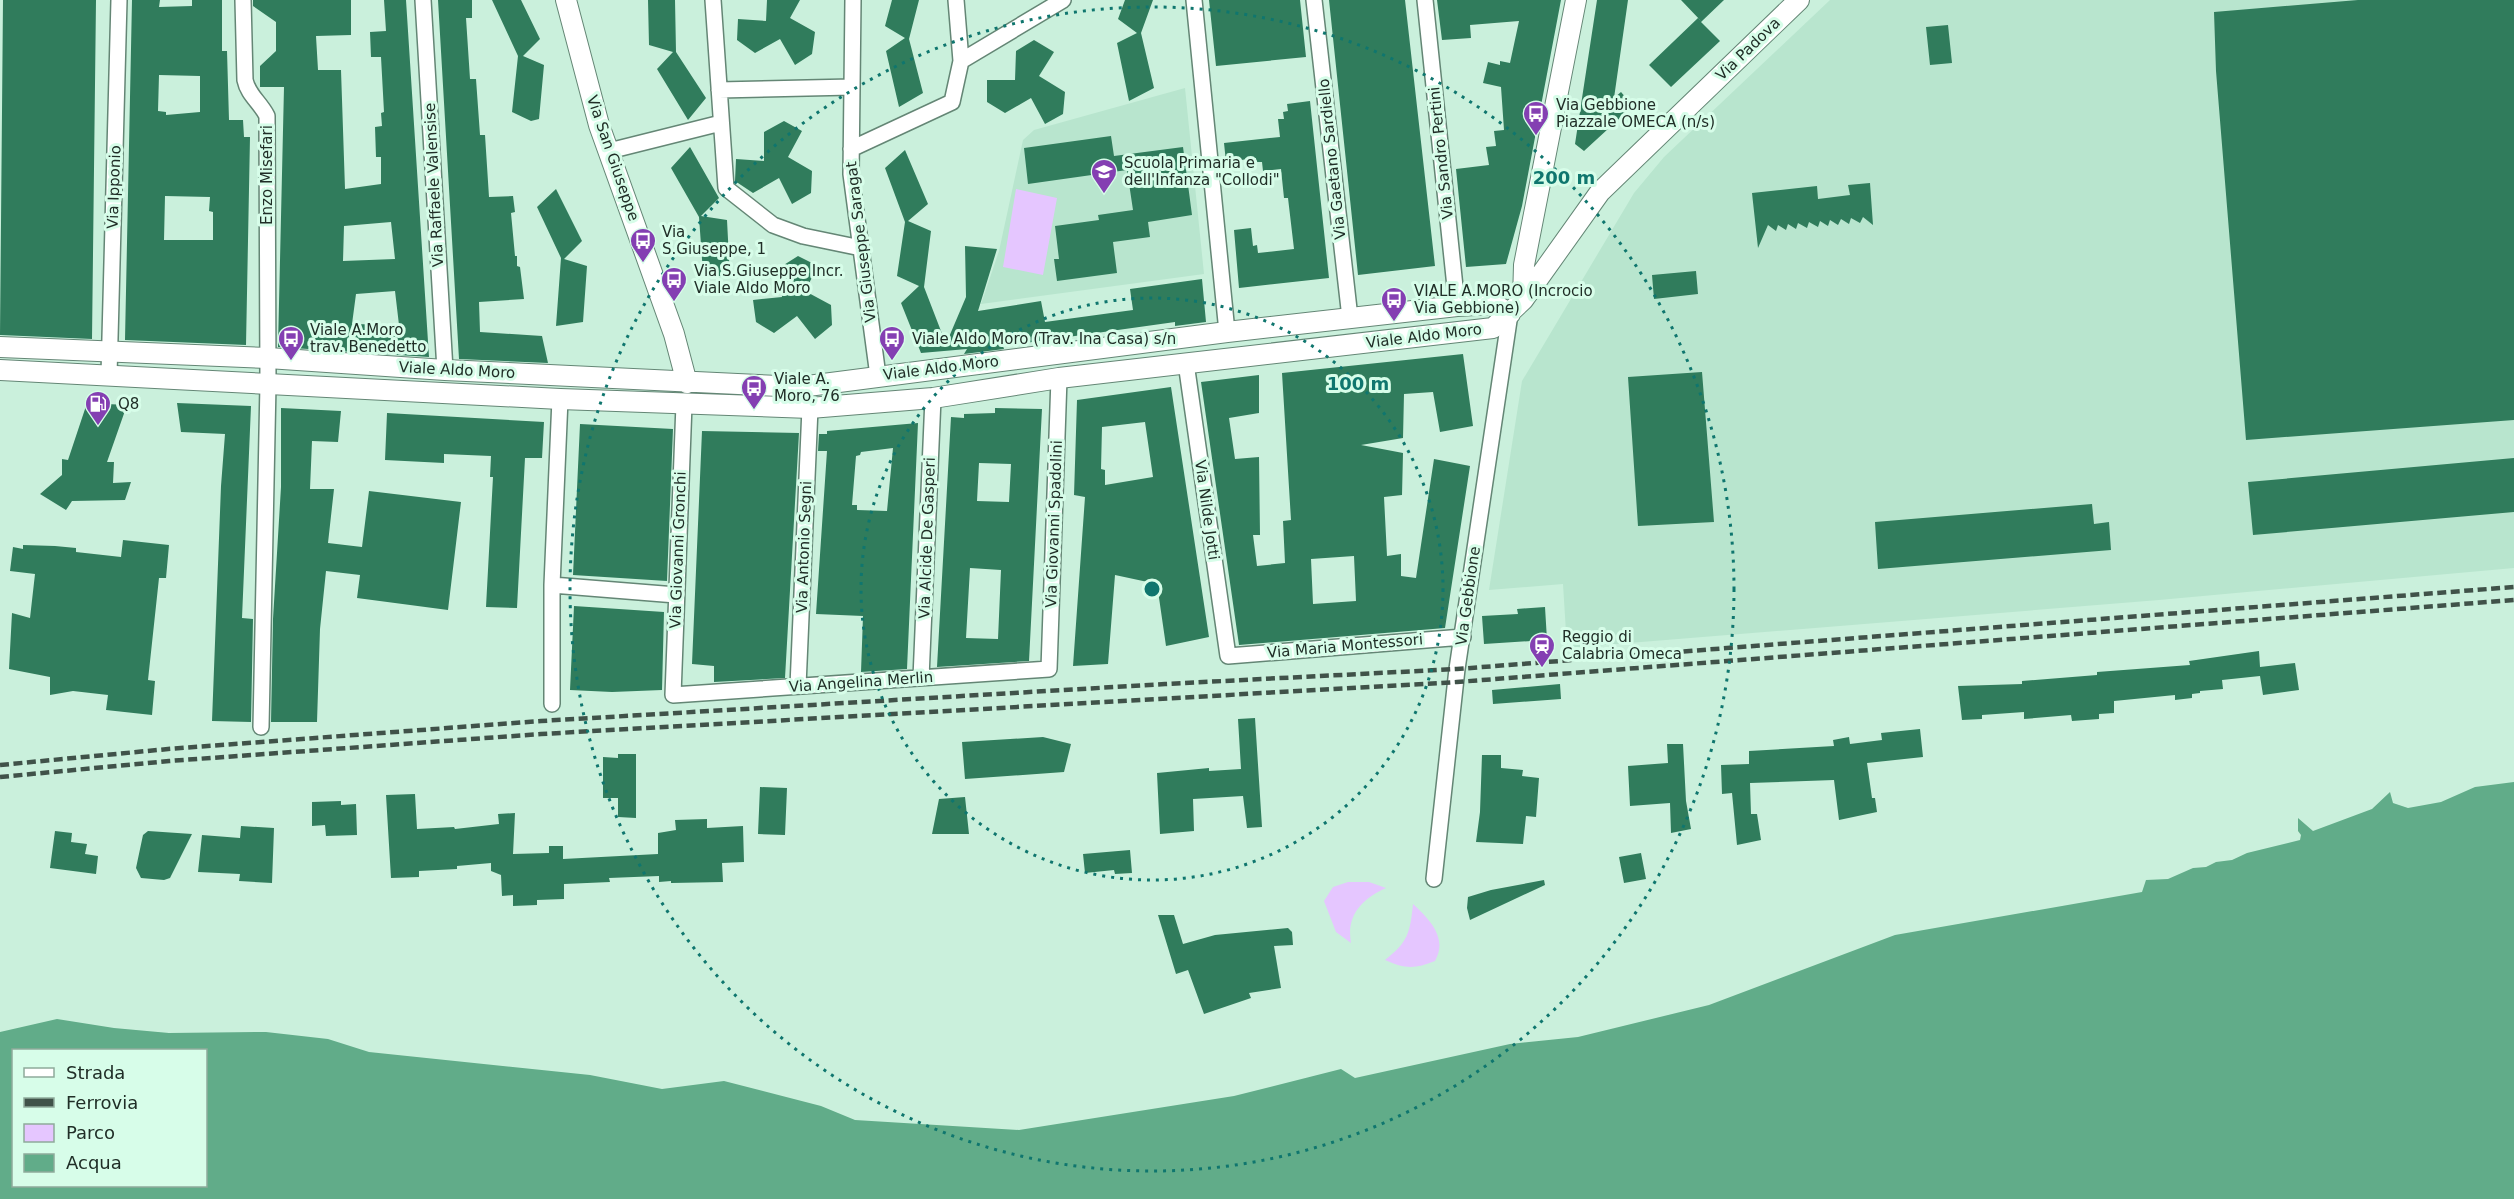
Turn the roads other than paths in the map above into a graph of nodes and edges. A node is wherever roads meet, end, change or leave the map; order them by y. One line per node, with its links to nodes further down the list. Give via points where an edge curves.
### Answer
1 (119, 0): 26 (street, Via Ipponio)
2 (243, 0): 27 (street, Enzo Misefari, via 245,80 248,92 267,116)
3 (423, 0): 30 (street, Via Raffaele Valensise)
4 (566, 0): 19 (street, Via San Giuseppe)
5 (713, 0): 16 (street)
6 (853, 0): 15 (street, Via Giuseppe Saragat)
7 (956, 0): 14 (street)
8 (1063, 0): 14 (street)
9 (1194, 0): 24 (street)
10 (1314, 0): 23 (street, Via Gaetano Sardiello)
11 (1425, 0): 21 (street, Via Sandro Pertini)
12 (1576, 0): 22 (street, Via Gebbione)
13 (1799, 0): 22 (street, Via Padova, via 1600,192)
14 (961, 61): 18 (street, via 952,102)
15 (852, 87): 16 (street); 18 (street, Via Giuseppe Saragat)
16 (719, 90): 17 (street)
17 (721, 123): 19 (street); 20 (street, via 726,188 773,225 803,236)
18 (851, 149): 20 (street, Via Giuseppe Saragat)
19 (609, 151): 34 (street, Via San Giuseppe, via 674,334)
20 (861, 248): 32 (street, Via Giuseppe Saragat)
21 (1457, 306): 22 (street, Viale Aldo Moro); 23 (street, Viale Aldo Moro)
22 (1516, 307): 28 (street, Viale Aldo Moro, via 1493,328); 42 (street, Via Gebbione)
23 (1350, 318): 24 (street, Viale Aldo Moro)
24 (1227, 332): 32 (street, Viale Aldo Moro)
25 (0, 347): 26 (street, Viale Aldo Moro)
26 (110, 351): 27 (street, Viale Aldo Moro); 31 (street, Via Ipponio)
27 (268, 358): 30 (street, Viale Aldo Moro); 35 (street, Enzo Misefari)
28 (1186, 363): 33 (street, Viale Aldo Moro); 43 (street, Via Nilde Jotti)
29 (0, 370): 31 (street, Viale Aldo Moro)
30 (445, 370): 34 (street, Viale Aldo Moro)
31 (109, 375): 35 (street, Viale Aldo Moro)
32 (878, 376): 34 (street, Viale Aldo Moro, via 800,387)
33 (1059, 378): 36 (street, Viale Aldo Moro); 44 (street, Via Giovanni Spadolini)
34 (687, 382)
35 (268, 384): 37 (street, Viale Aldo Moro); 49 (street, Enzo Misefari)
36 (933, 398): 39 (street, Viale Aldo Moro); 45 (street, Via Alcide De Gasperi)
37 (560, 399): 38 (street, Viale Aldo Moro); 40 (street)
38 (684, 404): 39 (street, Viale Aldo Moro); 41 (street, Via Giovanni Gronchi)
39 (810, 408): 46 (street, Via Antonio Segni)
40 (552, 585): 41 (street); 48 (street)
41 (676, 595): 47 (street, Via Giovanni Gronchi)
42 (1462, 637): 43 (street, Via Maria Montessori); 50 (street, Via Gebbione)
43 (1228, 656)
44 (1049, 669): 45 (street, Via Angelina Merlin)
45 (921, 678): 46 (street, Via Angelina Merlin)
46 (798, 686): 47 (street, Via Angelina Merlin)
47 (673, 695)
48 (552, 705)
49 (261, 727)
50 (1434, 879)

